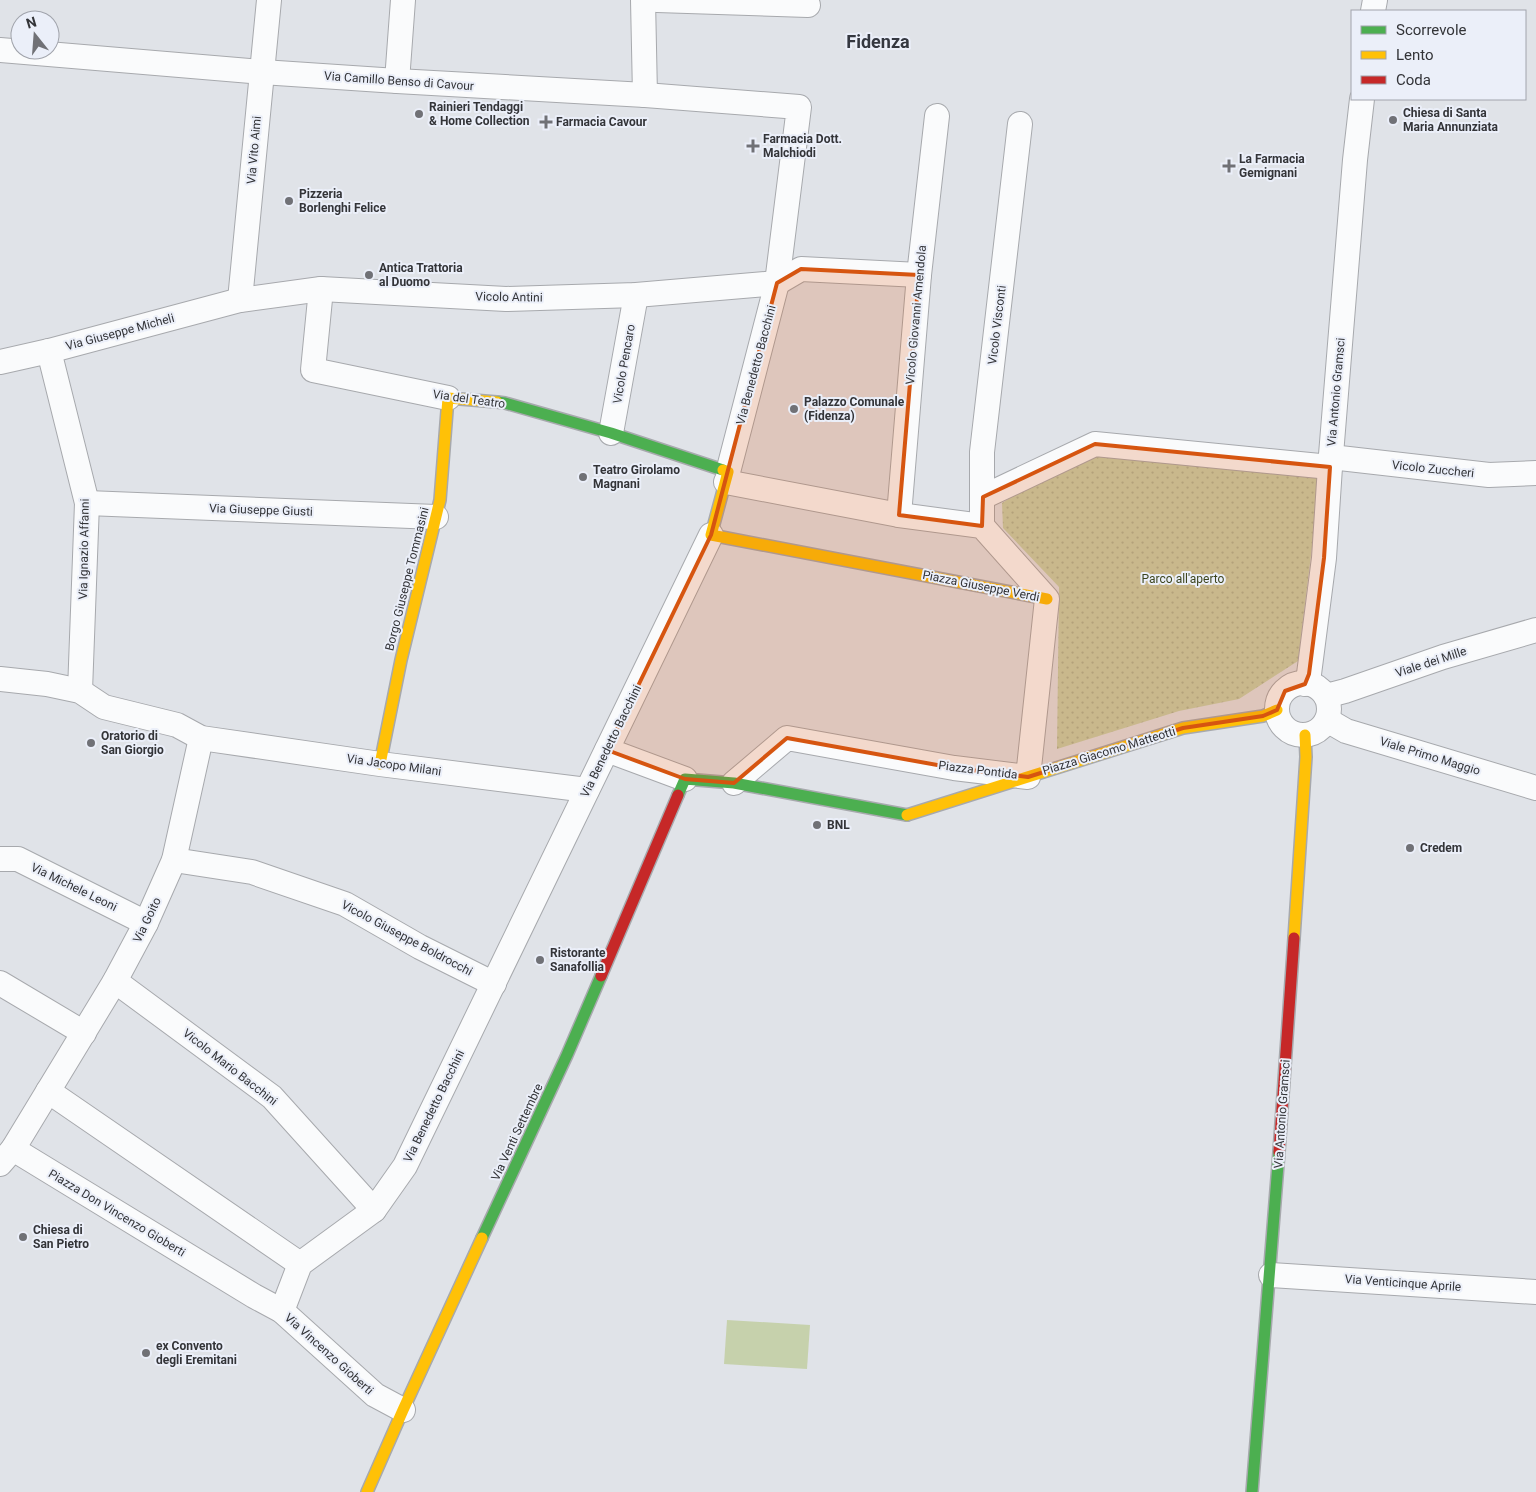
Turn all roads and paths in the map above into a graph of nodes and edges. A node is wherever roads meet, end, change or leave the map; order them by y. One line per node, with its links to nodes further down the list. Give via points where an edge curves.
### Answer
1 (269, 0): 7 (street, Via Vito Aimi)
2 (403, 0): 8 (street)
3 (643, 0): 9 (street)
4 (657, 0): 5 (street)
5 (808, 5)
6 (0, 50): 7 (street, Via Camillo Benso di Cavour)
7 (262, 72): 8 (street, Via Camillo Benso di Cavour); 18 (street, Via Vito Aimi)
8 (397, 81): 9 (street, Via Camillo Benso di Cavour)
9 (645, 95): 11 (street, Via Camillo Benso di Cavour)
10 (1362, 100): 23 (street, Via Antonio Gramsci, via 1354,160)
11 (799, 107): 15 (street, Via Benedetto Bacchini)
12 (937, 116): 14 (street, Vicolo Giovanni Amendola)
13 (1020, 124): 26 (street, Vicolo Visconti, via 982,452)
14 (919, 275): 15 (street, via 801,269); 28 (street, Vicolo Giovanni Amendola)
15 (777, 284): 17 (street, Vicolo Antini); 25 (street, Via Benedetto Bacchini)
16 (321, 289): 17 (street, Vicolo Antini, via 506,299); 18 (street, Vicolo Antini); 21 (street, Via del Teatro, via 313,370)
17 (636, 295): 22 (street, Vicolo Pencaro)
18 (240, 300): 19 (street, Via Giuseppe Micheli)
19 (49, 351): 20 (street, Via Giuseppe Micheli); 27 (street, Via Ignazio Affanni)
20 (0, 362)
21 (448, 398): 22 (street, Via del Teatro, via 505,403); 29 (street, Borgo Giuseppe Tommasini)
22 (611, 433): 25 (street, Via del Teatro)
23 (1330, 462): 24 (street, Vicolo Zuccheri, via 1490,475); 26 (street, via 1095,444); 35 (street, Via Antonio Gramsci, via 1324,558)
24 (1536, 472)
25 (727, 477): 28 (street); 31 (street, Via Benedetto Bacchini)
26 (983, 497): 30 (street, Vicolo Visconti)
27 (87, 503): 29 (street, Via Giuseppe Giusti); 36 (street, Via Ignazio Affanni)
28 (899, 515): 30 (street)
29 (436, 517): 43 (street, Borgo Giuseppe Tommasini, via 401,660)
30 (982, 526): 32 (street, Piazza Giuseppe Verdi)
31 (711, 534): 32 (street, Piazza Giuseppe Verdi); 42 (street, Via Benedetto Bacchini)
32 (1047, 599): 44 (street, Piazza Giacomo Matteotti)
33 (1536, 630): 37 (street, Viale dei Mille)
34 (0, 679): 36 (street)
35 (1305, 684): 37 (street, via 1317,687); 38 (street, via 1294,685 1285,691)
36 (80, 691): 41 (street, Via Jacopo Milani, via 104,707 177,726)
37 (1326, 696): 39 (street)
38 (1277, 710): 40 (street, via 1285,728); 44 (street, Piazza Giacomo Matteotti, via 1263,716 1183,728)
39 (1327, 720): 40 (street, via 1314,732); 47 (street, Viale Primo Maggio, via 1342,730)
40 (1305, 735): 60 (street, Via Antonio Gramsci)
41 (200, 738): 43 (street, Via Jacopo Milani); 50 (street, Via Goito)
42 (606, 750): 45 (street); 48 (street, Via Benedetto Bacchini)
43 (380, 764): 48 (street, Via Jacopo Milani)
44 (1028, 776): 46 (street, Piazza Pontida, via 908,815); 46 (street, Piazza Pontida, via 954,768 787,738)
45 (685, 779): 46 (street, Piazza Pontida); 63 (street, Via Venti Settembre, via 567,1055)
46 (734, 784)
47 (1536, 788)
48 (587, 790): 54 (street, Via Benedetto Bacchini)
49 (0, 859): 51 (street, Via Michele Leoni, via 18,859)
50 (174, 860): 51 (street, Via Goito); 54 (street, Vicolo Giuseppe Boldrocchi, via 252,872 345,904)
51 (146, 924): 52 (street, Via Goito)
52 (115, 981): 55 (street, Via Goito); 58 (street, Vicolo Mario Bacchini, via 272,1097)
53 (0, 983): 55 (street)
54 (494, 984): 58 (street, Via Benedetto Bacchini, via 405,1166)
55 (84, 1033): 56 (street, Piazza Don Vincenzo Gioberti)
56 (48, 1090): 57 (street, Piazza Don Vincenzo Gioberti); 59 (street)
57 (6, 1156): 62 (street, Piazza Don Vincenzo Gioberti)
58 (374, 1210): 59 (street, Via Benedetto Bacchini)
59 (309, 1258): 62 (street)
60 (1271, 1275): 61 (street, Via Venticinque Aprile); 65 (street, Via Antonio Gramsci)
61 (1536, 1292)
62 (282, 1311): 63 (street, Via Vincenzo Gioberti, via 375,1396)
63 (403, 1410): 64 (street, Via Venti Settembre)
64 (367, 1492)
65 (1252, 1492)

